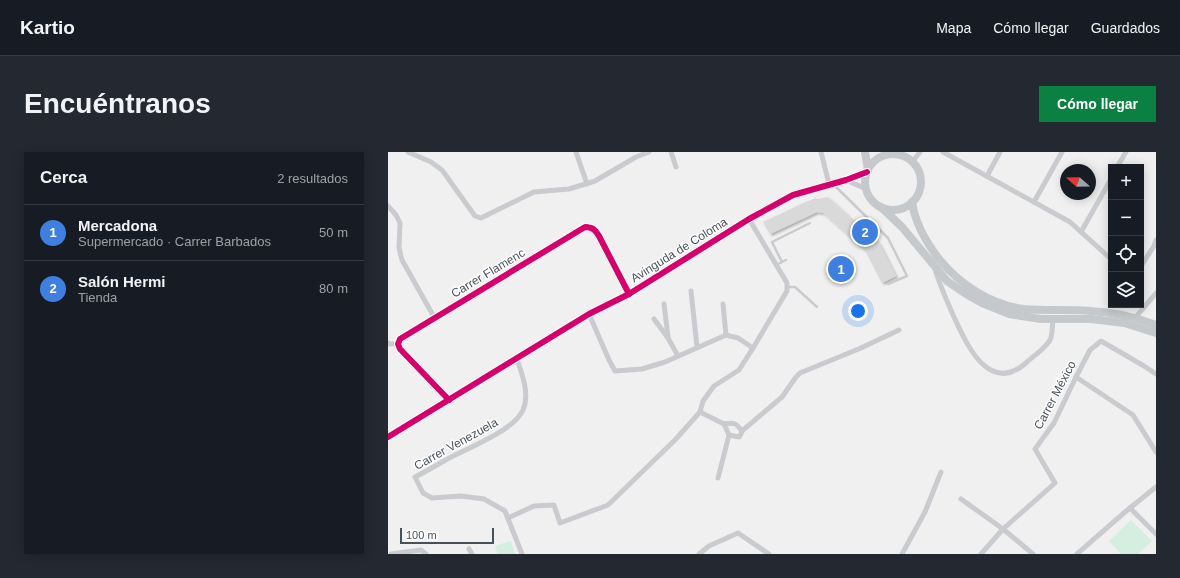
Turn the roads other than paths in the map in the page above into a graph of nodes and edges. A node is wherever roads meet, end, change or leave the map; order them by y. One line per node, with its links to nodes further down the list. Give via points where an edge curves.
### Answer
1 (410, 152): 19 (street, via 442,170 475,216 481,218 534,192 569,189)
2 (576, 152): 19 (street)
3 (649, 152): 19 (street)
4 (671, 152): 15 (street)
5 (821, 152): 20 (street)
6 (865, 152): 16 (main road)
7 (920, 152): 13 (street)
8 (943, 152): 17 (street)
9 (1000, 152): 17 (street)
10 (1062, 152): 24 (street)
11 (1126, 152): 14 (street)
12 (889, 153): 13 (main road, via 906,157); 16 (main road, via 873,162)
13 (912, 162): 23 (main road, via 918,169 920,187)
14 (1120, 164)
15 (676, 166)
16 (867, 171): 18 (street, Avinguda de Coloma); 22 (main road)
17 (987, 176): 24 (street)
18 (846, 180): 20 (street, Avinguda de Coloma); 22 (street)
19 (587, 184)
20 (831, 184): 27 (street, Avinguda de Coloma, via 793,195); 37 (lane, via 888,238 907,276)
21 (1108, 184): 29 (street)
22 (866, 189): 26 (main road, via 869,196)
23 (912, 202): 26 (main road, via 897,210); 47 (main road, via 916,220 928,245 960,280 979,293 1023,309 1090,311)
24 (1034, 202): 29 (street, via 1070,222)
25 (388, 206): 46 (street, via 400,223 399,248 402,260)
26 (881, 207): 36 (main road)
27 (749, 219): 35 (street); 41 (street, Avinguda de Coloma)
28 (810, 223): 34 (lane, via 772,242)
29 (1081, 232): 31 (street)
30 (1156, 240): 33 (street)
31 (1108, 256)
32 (786, 260): 34 (lane)
33 (1144, 261)
34 (782, 262): 35 (lane)
35 (776, 265): 38 (street)
36 (934, 266): 49 (main road, via 947,281 982,303 1009,314); 49 (street, via 940,286 963,335 977,359 988,369 1008,373 1021,367 1051,339)
37 (888, 284)
38 (787, 287): 44 (lane, via 795,287); 58 (street)
39 (690, 291): 57 (street)
40 (1156, 292): 47 (street)
41 (629, 294): 45 (street, Avinguda de Coloma); 46 (street, Carrer Flamenc, via 599,236 591,227 585,227)
42 (664, 304): 54 (street)
43 (723, 304): 53 (street)
44 (816, 307)
45 (589, 314): 59 (street, via 615,371 642,369); 60 (street, Avinguda de Coloma)
46 (434, 317): 56 (street, Carrer Flamenc, via 406,334)
47 (1135, 318): 50 (main road)
48 (654, 319): 54 (street)
49 (1053, 319): 52 (main road, via 1091,319 1124,323)
50 (1156, 325)
51 (899, 330): 66 (street, via 800,373 782,397)
52 (1156, 334)
53 (726, 335): 57 (street); 58 (street, via 738,338)
54 (668, 338): 59 (street)
55 (388, 343): 56 (street)
56 (398, 344): 63 (street)
57 (697, 348): 59 (street)
58 (754, 348): 64 (street, via 739,370 714,386 703,401)
59 (678, 356)
60 (517, 359): 63 (street, Avinguda de Coloma); 75 (street, Carrer Venezuela, via 523,378 525,398 524,409 517,418 498,433 415,478 424,493 432,498 461,496 484,499 505,511)
61 (1156, 374): 62 (street, Carrer México, via 1100,342 1090,350)
62 (1076, 376): 69 (street, via 1133,415); 76 (street, Carrer México, via 1054,423 1035,449 1055,483)
63 (449, 400): 68 (street, Avinguda de Coloma)
64 (700, 412): 65 (street); 75 (street, via 676,440 608,505 560,523 554,505 534,506)
65 (724, 424): 66 (street, via 736,424); 67 (street)
66 (742, 431): 67 (street, via 739,437)
67 (729, 435): 71 (street)
68 (388, 436)
69 (1156, 452)
70 (941, 472): 83 (street, via 925,512)
71 (718, 478)
72 (1156, 487): 74 (street)
73 (961, 499): 76 (street)
74 (1130, 508): 77 (street); 86 (street)
75 (508, 518): 80 (street, Carrer Venezuela)
76 (1003, 529): 84 (street, Carrer México); 85 (street)
77 (1156, 534)
78 (391, 554): 79 (street, via 421,550)
79 (426, 554)
80 (522, 554)
81 (699, 554): 82 (street, via 709,546 738,533)
82 (769, 554)
83 (902, 554)
84 (981, 554)
85 (1033, 554)
86 (1077, 554)

